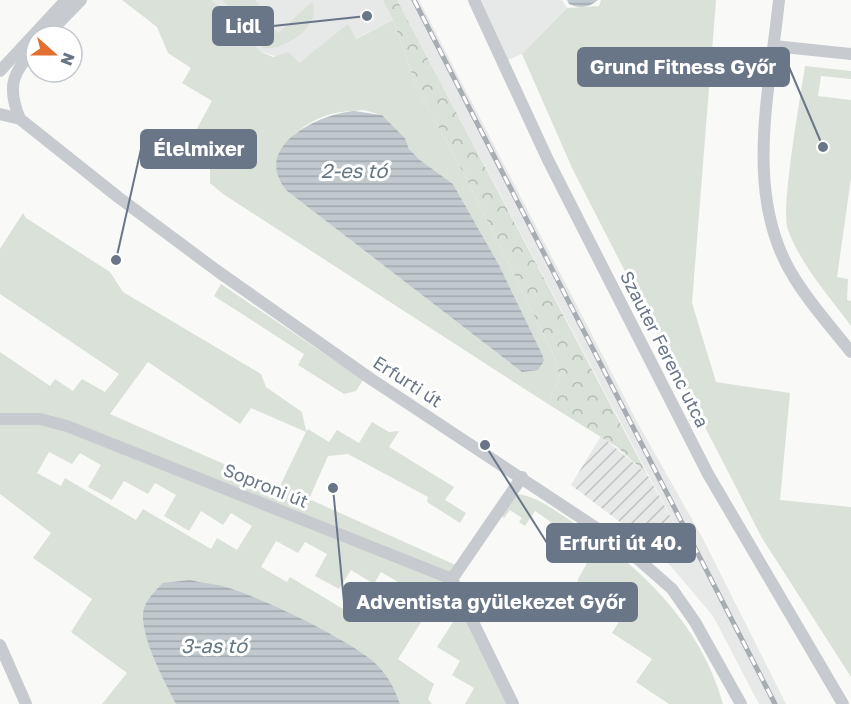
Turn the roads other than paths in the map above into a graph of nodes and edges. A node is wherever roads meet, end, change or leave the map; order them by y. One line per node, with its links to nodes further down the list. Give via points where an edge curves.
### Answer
1 (66, 0): 5 (street)
2 (81, 0): 5 (street)
3 (474, 0): 22 (street, Szauter Ferenc utca, via 548,160 697,453)
4 (779, 0): 6 (street)
5 (56, 10): 9 (street)
6 (774, 46): 7 (street); 14 (street, via 764,143 770,220 794,278)
7 (851, 54)
8 (24, 61): 11 (street, via 16,71)
9 (0, 71)
10 (0, 77): 11 (street)
11 (12, 94): 12 (street, via 9,108); 13 (street)
12 (0, 114): 13 (street, Erfurti út)
13 (20, 119): 16 (street, Erfurti út, via 216,270 371,379)
14 (851, 352)
15 (0, 419): 17 (street, Soproni út, via 40,419 67,426)
16 (522, 477): 17 (street); 21 (street, Erfurti út, via 622,544 672,590 695,622)
17 (452, 579): 20 (street)
18 (0, 645): 19 (street)
19 (26, 704)
20 (513, 704)
21 (741, 704)
22 (843, 704)

